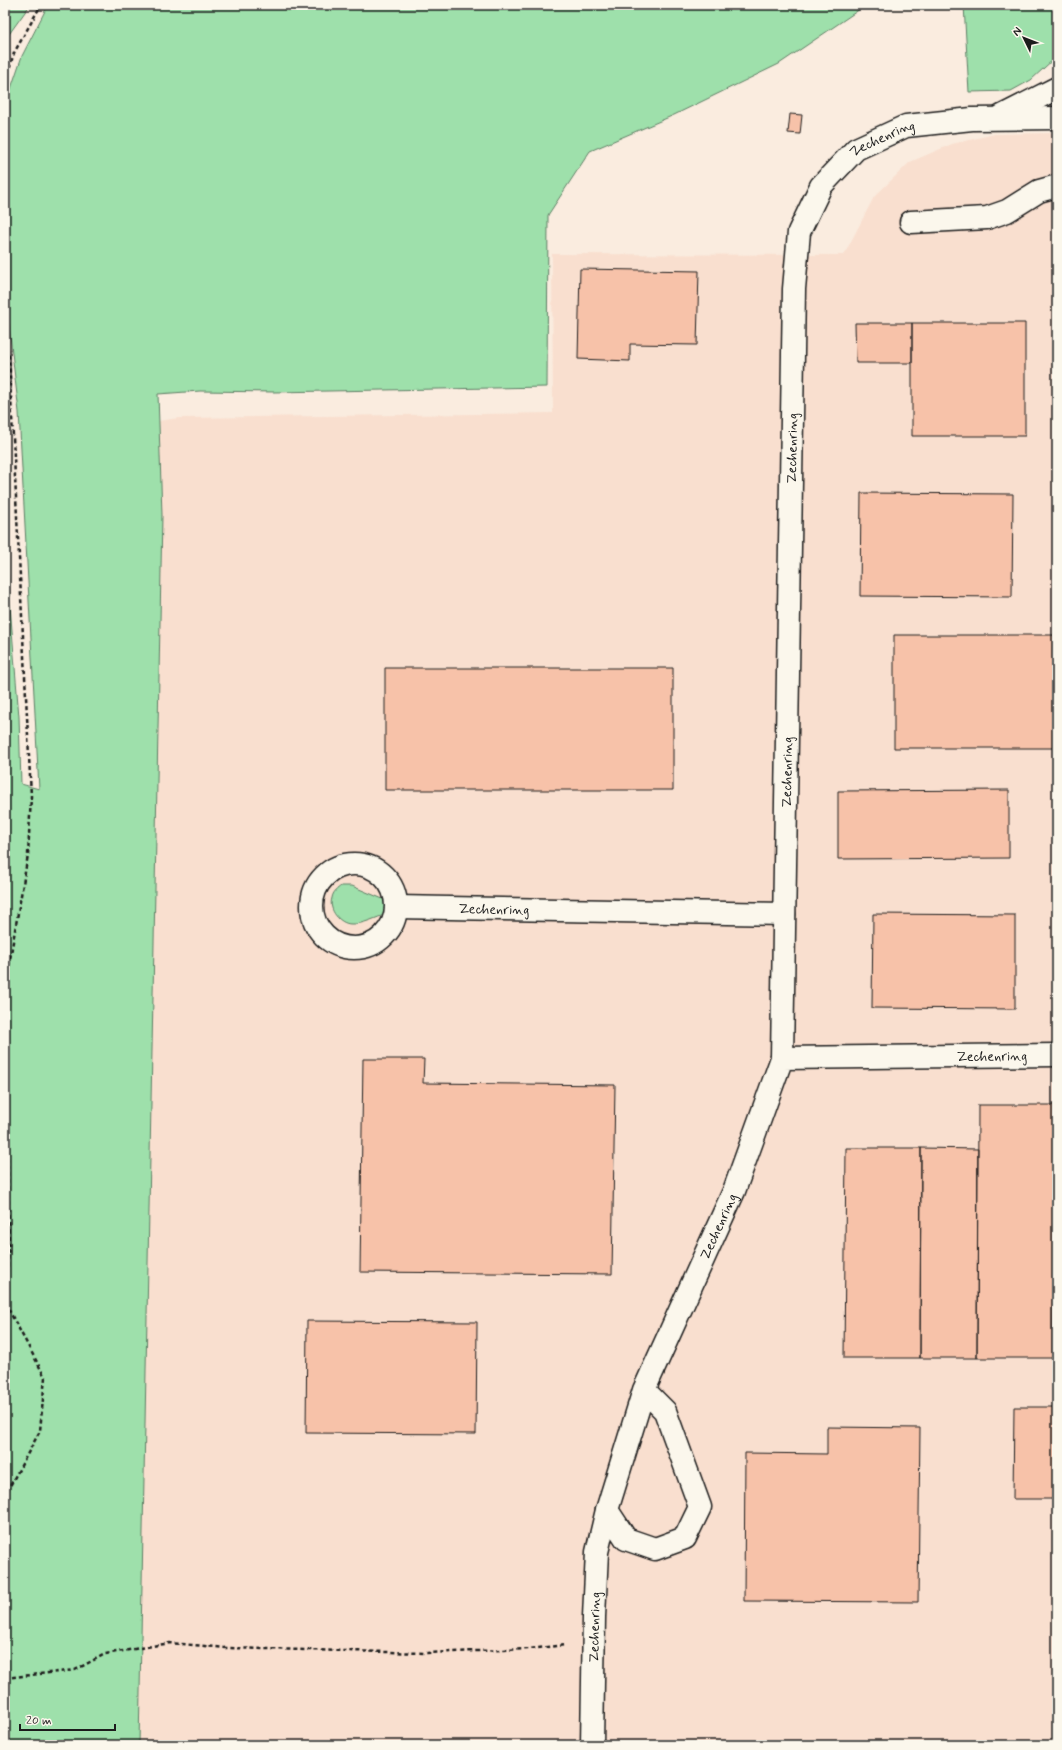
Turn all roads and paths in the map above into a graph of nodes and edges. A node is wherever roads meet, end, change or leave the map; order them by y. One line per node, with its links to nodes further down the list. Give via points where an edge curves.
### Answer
1 (41, 5): 2 (path, via 14,53)
2 (5, 82)
3 (1057, 88): 5 (street, Zechenring)
4 (1057, 118): 5 (street, Zechenring)
5 (998, 119): 10 (street, Zechenring, via 906,126 856,149 821,186 799,232 794,289)
6 (1057, 186): 7 (street, via 1039,191 1006,211 988,218)
7 (911, 222)
8 (5, 340): 11 (path, via 9,357 31,796 28,855)
9 (397, 906): 10 (street, Zechenring)
10 (784, 914): 14 (street, Zechenring)
11 (5, 988)
12 (5, 1053): 15 (path, via 9,1248)
13 (1057, 1055): 14 (street, Zechenring)
14 (782, 1058): 17 (street, Zechenring, via 734,1191)
15 (5, 1292)
16 (5, 1303): 18 (path, via 45,1377 40,1431)
17 (644, 1390): 19 (street, Zechenring); 19 (street, via 665,1411 700,1507 685,1538 655,1549 626,1539)
18 (5, 1495)
19 (607, 1510): 20 (street, Zechenring, via 597,1552)
20 (593, 1643): 21 (path, via 528,1649 427,1653 227,1648 170,1643 105,1654 75,1670); 22 (street, Zechenring)
21 (5, 1678)
22 (592, 1745)

